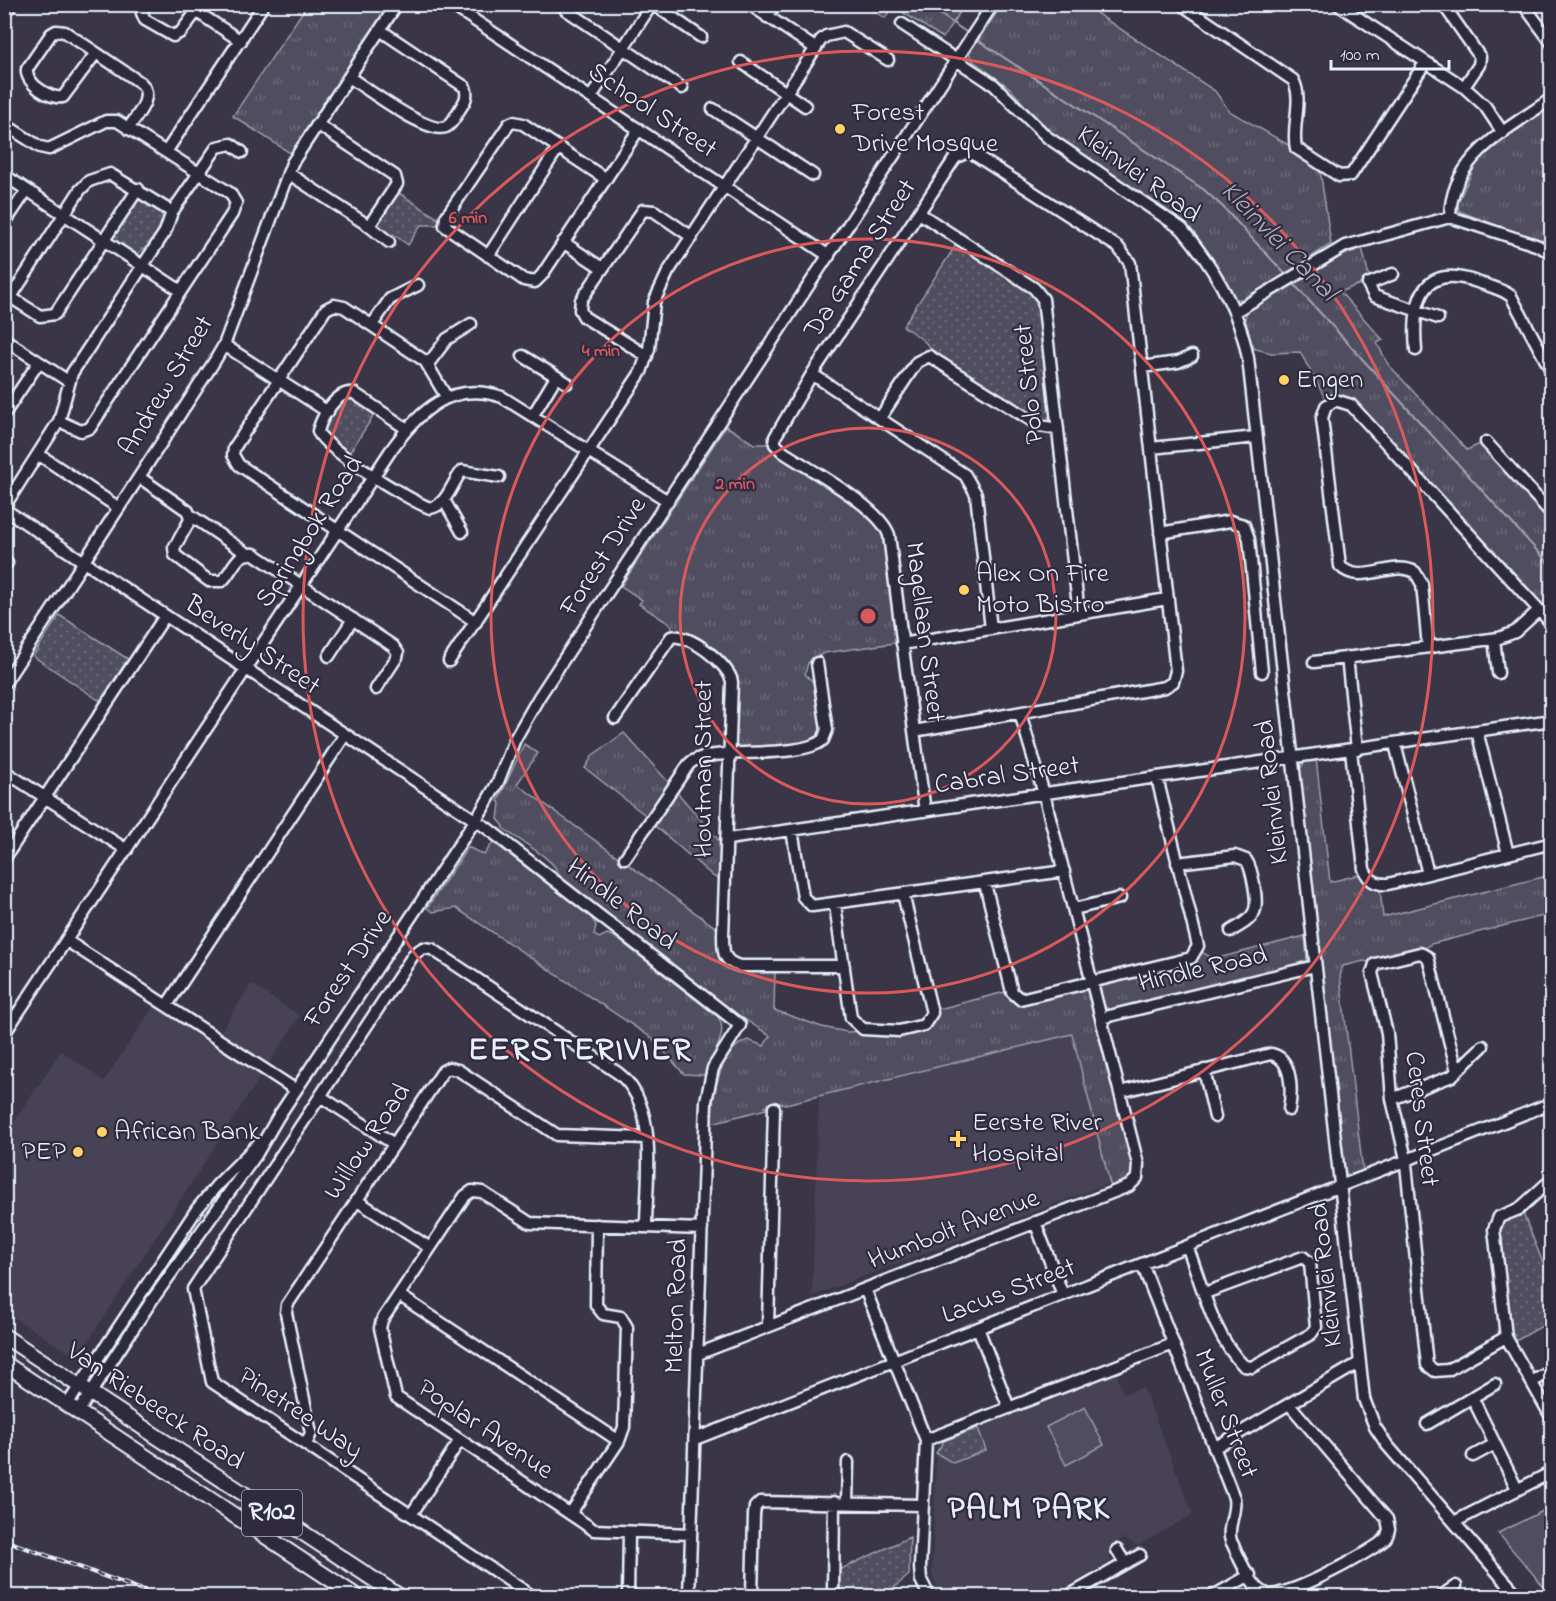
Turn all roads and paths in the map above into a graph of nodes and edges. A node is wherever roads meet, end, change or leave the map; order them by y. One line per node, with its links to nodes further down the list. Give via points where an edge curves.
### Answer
1 (11, 4): 17 (street)
2 (144, 4): 16 (street, via 141,13 146,20 173,36 181,32)
3 (185, 4): 16 (street)
4 (264, 4): 22 (street)
5 (397, 4): 20 (street, Andrew Street)
6 (450, 4): 35 (street, School Street)
7 (653, 4): 21 (street); 25 (street)
8 (749, 4): 18 (street)
9 (775, 4): 18 (street)
10 (993, 4): 27 (street, Forest Drive)
11 (1181, 4): 30 (street, via 1293,80 1297,90 1296,148 1339,176 1351,175)
12 (1337, 4): 30 (street)
13 (1443, 4): 32 (street, via 1480,57)
14 (1523, 4): 23 (street)
15 (564, 9): 25 (street)
16 (196, 12): 22 (street)
17 (4, 14)
18 (767, 17): 24 (street)
19 (902, 24): 27 (street, Kleinvlei Road)
20 (380, 30): 31 (street, Andrew Street); 31 (street, via 465,87 467,98 452,122 438,128 414,119)
21 (702, 37)
22 (241, 41): 47 (street)
23 (1551, 43)
24 (815, 48): 28 (street, via 826,36 844,32); 34 (street)
25 (623, 50): 33 (street); 35 (street)
26 (96, 53): 26 (street, via 65,32 56,31 48,36 26,76 54,98 63,98); 41 (street, via 146,88 146,99)
27 (956, 59): 69 (street, Forest Drive); 76 (street, Kleinvlei Road, via 1002,91 1047,138 1182,229)
28 (888, 60)
29 (741, 62): 34 (street)
30 (1425, 63): 32 (street)
31 (349, 77): 39 (street, Andrew Street)
32 (1464, 87): 43 (street, via 1485,106)
33 (682, 88)
34 (786, 93): 37 (street); 45 (street)
35 (591, 97): 42 (street, School Street)
36 (1551, 98): 43 (street)
37 (805, 106)
38 (713, 109): 45 (street)
39 (317, 124): 49 (street, Andrew Street); 62 (street, via 395,176 397,184)
40 (8, 126): 41 (street, via 49,149 109,121 117,121); 44 (street)
41 (128, 129): 47 (street)
42 (639, 129): 53 (street); 54 (street, School Street)
43 (1503, 133): 60 (street, via 1467,164 1457,184)
44 (4, 138)
45 (756, 138): 52 (street); 54 (street)
46 (558, 148): 53 (street); 68 (street); 68 (street, via 523,124 509,124 446,217 448,230)
47 (166, 152): 50 (street)
48 (242, 152): 50 (street, via 231,144 220,145)
49 (288, 173): 62 (street); 82 (street, Andrew Street)
50 (198, 174): 57 (street); 74 (street, via 230,194 236,203)
51 (4, 175): 56 (street)
52 (813, 175)
53 (606, 179): 66 (street)
54 (725, 186): 63 (street); 69 (street, School Street)
55 (138, 189): 57 (street); 59 (street, via 110,174 98,177 83,185); 64 (street)
56 (27, 190): 59 (street); 61 (street)
57 (172, 212): 70 (street, via 165,232)
58 (919, 213): 89 (street, Da Gama Street, via 955,158 969,151 1118,247 1126,254 1131,268); 91 (street, Da Gama Street); 104 (street, Polo Street, via 1041,296)
59 (65, 214): 64 (street); 75 (street)
60 (1450, 217): 67 (street); 76 (street, via 1359,240)
61 (4, 224)
62 (369, 226): 65 (street)
63 (692, 237): 71 (street, via 654,212 643,210); 85 (street, via 657,296)
64 (104, 241): 70 (street); 75 (street, via 55,314 40,316)
65 (389, 242)
66 (563, 242): 68 (street, via 535,282); 71 (street)
67 (1551, 253)
68 (488, 256)
69 (829, 256): 115 (street, Forest Drive)
70 (143, 266): 74 (street); 94 (street)
71 (602, 268): 85 (street, via 581,300 581,314)
72 (1393, 274): 77 (street, via 1368,284 1372,293 1380,300)
73 (418, 285): 80 (street, via 390,299)
74 (181, 291): 102 (street, via 90,428 81,431)
75 (8, 295)
76 (1236, 311): 105 (street, Kleinvlei Road, via 1248,358)
77 (1416, 311): 78 (street); 83 (street); 90 (street, via 1425,288 1445,276 1459,276 1506,292 1518,305)
78 (1438, 318)
79 (471, 324): 88 (street, via 447,339)
80 (372, 325): 88 (street); 93 (street, via 341,305 328,307)
81 (4, 339): 87 (street)
82 (224, 345): 93 (street); 111 (street, Andrew Street)
83 (1416, 350)
84 (523, 356): 92 (street)
85 (647, 356): 109 (street, via 635,382)
86 (1192, 356): 89 (street)
87 (39, 362): 94 (street); 97 (street)
88 (428, 364): 96 (street)
89 (1142, 367): 108 (street, Da Gama Street)
90 (1551, 368)
91 (812, 374): 101 (street); 107 (street, Da Gama Street, via 776,431)
92 (556, 377): 95 (street); 100 (street)
93 (279, 380): 98 (street); 120 (street, via 234,448 233,458)
94 (68, 381): 102 (street)
95 (567, 383)
96 (447, 398): 100 (street, Springbok Road, via 471,391 493,394); 103 (street, Springbok Road)
97 (8, 401): 99 (street)
98 (328, 412): 103 (street, via 339,396 351,392); 112 (street, via 318,428 320,440)
99 (4, 414)
100 (534, 415): 109 (street, Springbok Road)
101 (880, 418): 104 (street, via 917,362 929,356 1040,426); 133 (street, via 965,475 972,484)
102 (59, 421): 110 (street)
103 (407, 429): 112 (street, Springbok Road)
104 (1058, 429): 128 (street, Polo Street)
105 (1257, 437): 108 (street); 156 (street, Kleinvlei Road)
106 (1486, 442): 118 (street)
107 (775, 444): 135 (street, Magellaan Street, via 874,512 886,527)
108 (1151, 448): 122 (street, Da Gama Street)
109 (590, 450): 115 (street, Springbok Road); 131 (street)
110 (38, 454): 116 (street); 117 (street)
111 (140, 477): 117 (street, Andrew Street); 119 (street)
112 (374, 477): 114 (street, via 426,507 437,507); 120 (street, Springbok Road)
113 (499, 477): 114 (street, via 462,471)
114 (444, 500): 121 (street)
115 (668, 501): 162 (street, Forest Drive, via 539,697)
116 (4, 508): 124 (street, Beverly Street)
117 (119, 508): 124 (street, Andrew Street)
118 (1551, 514)
119 (190, 515): 123 (street); 123 (street, via 174,548 175,555 209,581 222,581)
120 (338, 531): 125 (street, Springbok Road); 131 (street)
121 (462, 532)
122 (1160, 533): 126 (street, Da Gama Street); 143 (street, via 1236,521 1244,525 1250,539)
123 (246, 553): 125 (street, via 254,554)
124 (83, 561): 129 (street, Beverly Street); 145 (street, Andrew Street)
125 (302, 585): 130 (street); 142 (street, Springbok Road)
126 (1167, 599): 128 (street); 147 (street, Da Gama Street, via 1176,671 1173,682 1156,689)
127 (1539, 610): 132 (street); 134 (street, via 1515,632); 136 (street, via 1351,405 1340,400 1330,402 1322,418 1340,566 1356,575 1405,568 1415,572 1422,584)
128 (1079, 614): 133 (street)
129 (165, 616): 142 (street, Beverly Street); 160 (street)
130 (353, 619): 137 (street); 146 (street, via 398,653)
131 (476, 622): 139 (street)
132 (1551, 624)
133 (991, 629): 135 (street)
134 (1494, 639): 136 (street); 144 (street)
135 (902, 645): 150 (street, Magellaan Street)
136 (1428, 647): 138 (street)
137 (329, 656)
138 (1347, 657): 141 (street); 154 (street)
139 (449, 662)
140 (817, 663): 155 (street, via 827,730 823,740 812,746)
141 (1314, 663)
142 (246, 669): 152 (street, Beverly Street); 166 (street, Springbok Road)
143 (1262, 672)
144 (1498, 673)
145 (4, 684)
146 (376, 689)
147 (1020, 713): 150 (street, Da Gama Street); 159 (street, Humbolt Avenue)
148 (615, 718): 155 (street, Houtman Street, via 666,642 675,636 682,637 718,660 731,674)
149 (1551, 720): 151 (street, Cabral Street)
150 (914, 731): 161 (street, Magellaan Street)
151 (1477, 731): 153 (street, Cabral Street); 167 (street)
152 (345, 735): 162 (street, Beverly Street); 183 (street)
153 (1395, 744): 154 (street, Cabral Street); 172 (street)
154 (1354, 750): 156 (street, Cabral Street); 172 (street, via 1367,876 1384,885)
155 (730, 755): 164 (street, Houtman Street); 168 (street, via 703,755 693,760)
156 (1292, 759): 158 (street, Cabral Street); 181 (street, Kleinvlei Road)
157 (4, 771): 160 (street)
158 (1157, 778): 159 (street, Cabral Street); 170 (street)
159 (1044, 794): 161 (street, Cabral Street); 171 (street, Humbolt Avenue)
160 (45, 797): 166 (street); 169 (street)
161 (925, 811): 163 (street, Cabral Street)
162 (475, 820): 185 (street, Hindle Road); 190 (street, Forest Drive)
163 (792, 830): 164 (street, Cabral Street); 176 (street, via 804,900 812,906)
164 (728, 839): 180 (street, Houtman Street, via 723,936 728,962 740,966)
165 (1551, 843): 167 (street)
166 (127, 850): 179 (street, Springbok Road)
167 (1508, 854): 172 (street)
168 (625, 858)
169 (4, 859)
170 (1177, 863): 178 (street, via 1234,856 1246,860 1252,873 1256,908 1249,919); 182 (street, via 1198,945 1196,953 1187,959)
171 (1064, 871): 173 (street); 177 (street, Humbolt Avenue)
172 (1428, 874)
173 (985, 884): 174 (street); 182 (street, via 1012,992 1017,998 1023,1000)
174 (903, 894): 176 (street); 180 (street, via 932,1009 930,1020 899,1030 858,1027 851,1018)
175 (1120, 898): 177 (street)
176 (835, 905): 180 (street)
177 (1074, 909): 182 (street, Humbolt Avenue)
178 (1231, 931)
179 (66, 940): 183 (street); 186 (street, Springbok Road)
180 (844, 966)
181 (1315, 966): 184 (street, Hindle Road); 203 (street, Kleinvlei Road)
182 (1092, 983): 184 (street, Humbolt Avenue)
183 (167, 1005): 190 (street)
184 (1101, 1018): 191 (street, Humbolt Avenue)
185 (740, 1025): 208 (street, Melton Road, via 717,1060 707,1090)
186 (5, 1031)
187 (1483, 1046): 189 (street)
188 (1204, 1070): 191 (street); 196 (street, via 1276,1055 1286,1064); 197 (street)
189 (1458, 1071): 193 (street); 193 (street, Ceres Street, via 1428,957 1420,953 1379,962 1372,973 1387,1033)
190 (296, 1090): 199 (street, Forest Drive)
191 (1120, 1092): 205 (street, Humbolt Avenue, via 1139,1167 1137,1178 1129,1186)
192 (320, 1096): 198 (street, Pinetree Way, via 414,954 426,948 624,1077 642,1102); 200 (street); 240 (street, Pinetree Way, via 193,1292 212,1382)
193 (1392, 1099): 201 (street, Ceres Street)
194 (1551, 1104): 201 (street, Lacus Street)
195 (774, 1108): 216 (street)
196 (1289, 1110)
197 (1215, 1117)
198 (646, 1138): 200 (street, Willow Road, via 557,1135 452,1068 440,1073); 207 (street)
199 (263, 1140): 228 (street, Forest Drive); 228 (street, Forest Drive, via 196,1209)
200 (393, 1144): 204 (street, Willow Road)
201 (1405, 1161): 203 (street, Lacus Street); 219 (street, Ceres Street, via 1427,1365 1436,1371 1448,1370)
202 (1551, 1179): 219 (street, via 1520,1209 1495,1222)
203 (1340, 1186): 209 (street, Lacus Street); 223 (street, Kleinvlei Road)
204 (356, 1200): 210 (street); 240 (street, Willow Road, via 286,1307 311,1433)
205 (1035, 1222): 212 (street, Humbolt Avenue); 215 (street)
206 (597, 1225): 207 (street, Poplar Avenue); 210 (street, Poplar Avenue, via 530,1223 475,1190 465,1196); 238 (street, via 596,1305 603,1314 621,1317 627,1327 624,1427)
207 (646, 1227): 208 (street, Poplar Avenue)
208 (702, 1229): 221 (street, Melton Road)
209 (1187, 1246): 211 (street, Lacus Street); 213 (street)
210 (430, 1248): 214 (street, Poplar Avenue)
211 (1142, 1264): 215 (street, Lacus Street); 220 (street, Muller Street)
212 (865, 1288): 216 (street, Humbolt Avenue); 222 (street)
213 (1205, 1293): 213 (street, via 1303,1257 1310,1263 1316,1327 1311,1334 1246,1367 1225,1339)
214 (399, 1295): 236 (street, Poplar Avenue, via 380,1328 393,1392); 238 (street)
215 (1063, 1295): 217 (street, Lacus Street)
216 (768, 1326): 221 (street, Humbolt Avenue)
217 (978, 1328): 222 (street, Lacus Street); 232 (street)
218 (4, 1336): 228 (main road, Van Riebeeck Road / R102)
219 (1506, 1336): 226 (street)
220 (1173, 1344): 232 (street); 241 (street, Muller Street)
221 (698, 1354): 235 (street, Melton Road)
222 (894, 1361): 235 (street, Lacus Street); 237 (street)
223 (1359, 1363): 230 (street); 251 (street, Kleinvlei Road, via 1367,1410 1379,1435)
224 (4, 1364): 231 (main road, Van Riebeeck Road / R102)
225 (1551, 1371): 226 (street)
226 (1533, 1381): 233 (street)
227 (1495, 1384): 229 (street)
228 (85, 1390): 231 (street, Forest Drive); 260 (main road, Van Riebeeck Road / R102)
229 (1472, 1397): 234 (street); 239 (street)
230 (1290, 1405): 241 (street); 257 (street, Muller Street, via 1387,1519 1389,1529 1382,1542 1284,1594 1263,1593)
231 (73, 1408): 259 (main road, Van Riebeeck Road / R102)
232 (1009, 1408): 237 (street)
233 (1549, 1413)
234 (1427, 1424)
235 (695, 1439): 253 (street, Melton Road)
236 (460, 1440): 249 (street, Poplar Avenue); 250 (street)
237 (926, 1440): 248 (street)
238 (619, 1442): 249 (street)
239 (1495, 1444): 242 (street); 245 (street)
240 (306, 1445): 250 (street, Pinetree Way)
241 (1214, 1448): 257 (street, Muller Street, via 1235,1503 1230,1538)
242 (1473, 1456)
243 (848, 1462): 247 (street)
244 (1551, 1472): 245 (street)
245 (1517, 1489): 251 (street)
246 (834, 1503): 247 (street); 264 (street, via 765,1500 757,1504); 265 (street)
247 (847, 1503): 248 (street)
248 (922, 1505): 266 (street, via 920,1575)
249 (570, 1514): 252 (street, Poplar Avenue, via 594,1530)
250 (411, 1515): 261 (street, Pinetree Way)
251 (1454, 1522): 270 (street, Kleinvlei Road)
252 (629, 1532): 253 (street, Poplar Avenue); 262 (street)
253 (692, 1534): 263 (street, Melton Road)
254 (1117, 1550): 256 (street)
255 (1140, 1555): 256 (street)
256 (1125, 1563): 267 (street)
257 (1250, 1575): 268 (street)
258 (1456, 1586): 269 (street)
259 (356, 1596)
260 (399, 1596)
261 (532, 1596)
262 (627, 1596)
263 (689, 1596)
264 (752, 1596)
265 (833, 1596)
266 (929, 1596)
267 (1068, 1596)
268 (1213, 1596)
269 (1441, 1596)
270 (1518, 1596)

